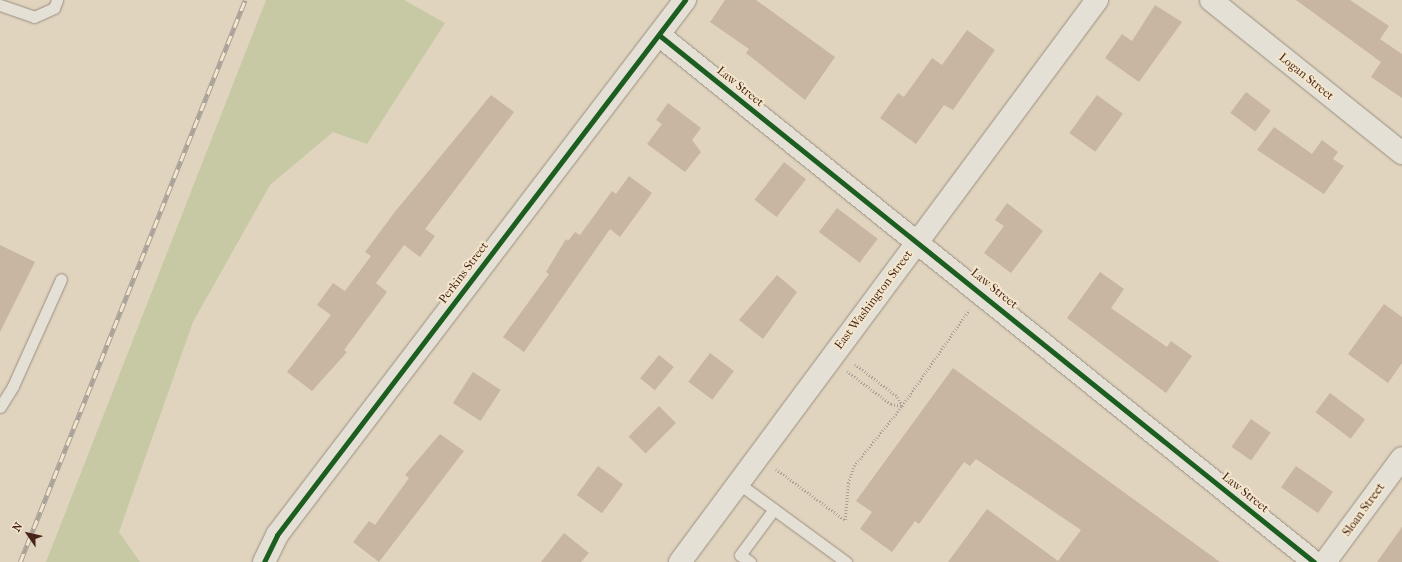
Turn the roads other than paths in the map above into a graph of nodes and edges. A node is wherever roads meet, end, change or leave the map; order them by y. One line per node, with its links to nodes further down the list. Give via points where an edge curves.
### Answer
1 (57, 0): 5 (lane, via 54,8 34,17)
2 (685, 0): 6 (street, Perkins Street)
3 (1097, 0): 8 (street, East Washington Street)
4 (1211, 0): 7 (street, Logan Street)
5 (0, 5)
6 (659, 35): 8 (street, Law Street); 14 (street, Perkins Street, via 277,535)
7 (1402, 153)
8 (918, 240): 12 (street, East Washington Street); 18 (street, Law Street)
9 (61, 279): 10 (lane, via 13,386)
10 (0, 407)
11 (1402, 458): 19 (street, Sloan Street)
12 (738, 482): 13 (lane); 15 (street, East Washington Street)
13 (774, 509): 16 (lane, via 740,555); 17 (lane)
14 (264, 562)
15 (680, 562)
16 (750, 562)
17 (846, 562)
18 (1314, 562)
19 (1325, 562)

